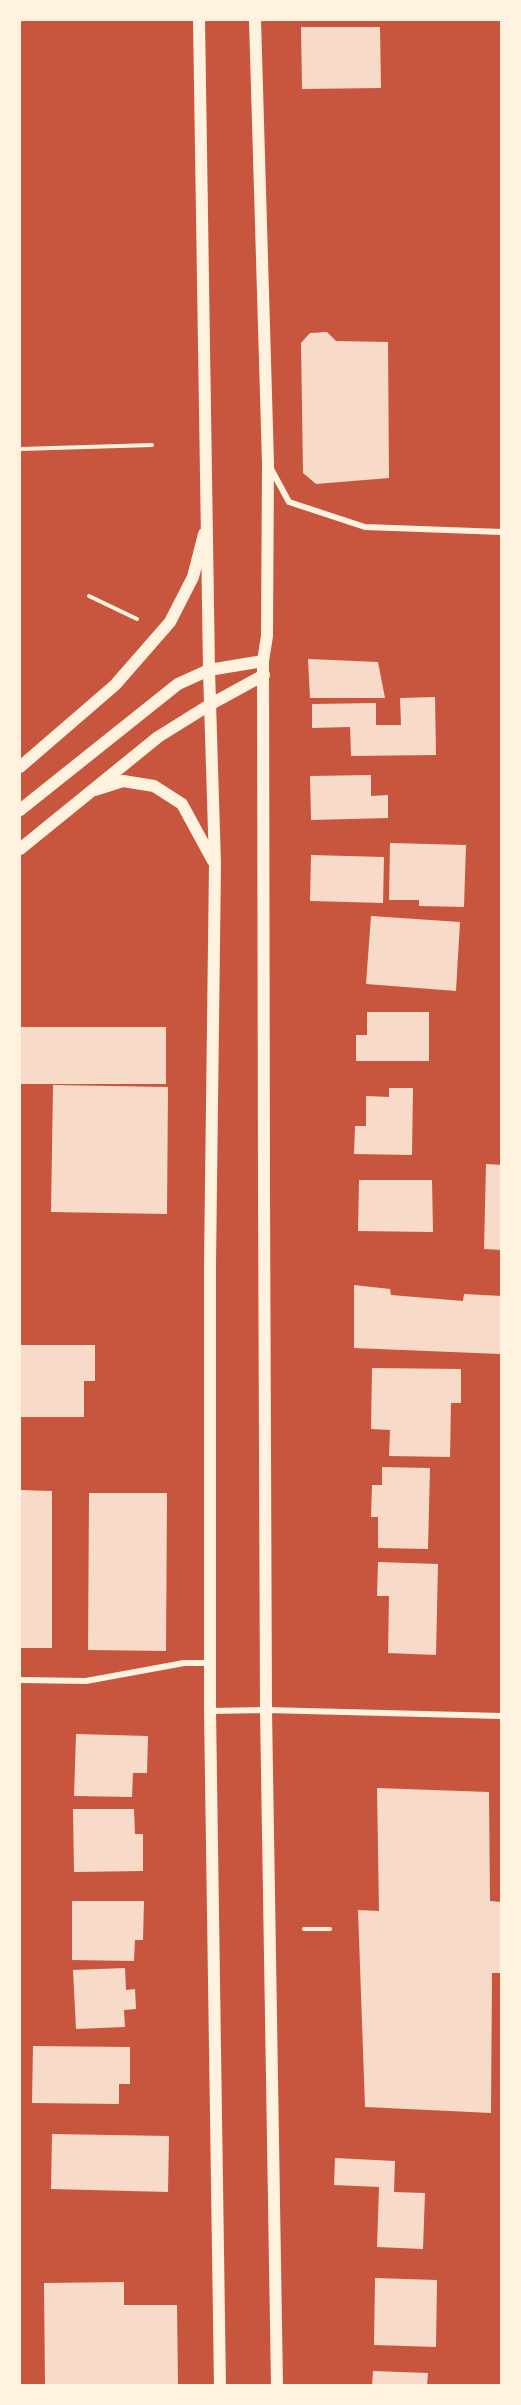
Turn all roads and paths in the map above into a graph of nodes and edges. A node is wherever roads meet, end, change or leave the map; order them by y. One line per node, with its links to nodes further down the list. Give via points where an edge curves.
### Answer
1 (199, 20): 6 (main road)
2 (255, 20): 5 (main road)
3 (152, 445): 4 (path)
4 (20, 449)
5 (268, 463): 7 (street, via 289,502 365,527); 10 (main road, via 267,636)
6 (208, 516): 11 (main road); 14 (main road, via 193,577 170,622 115,685)
7 (501, 532)
8 (89, 596): 9 (path)
9 (137, 619)
10 (263, 661): 11 (main road); 12 (main road)
11 (209, 670): 13 (main road); 16 (main road, via 178,684)
12 (264, 675): 13 (main road); 21 (main road)
13 (211, 704): 15 (main road, via 158,737); 18 (main road)
14 (20, 767)
15 (88, 792): 17 (main road); 18 (main road, via 123,781 154,786 182,804)
16 (20, 810)
17 (20, 849)
18 (215, 864): 19 (main road)
19 (210, 1663): 20 (street, via 184,1663 86,1681); 22 (main road)
20 (20, 1680)
21 (266, 1710): 22 (street); 23 (street); 27 (main road)
22 (210, 1711): 26 (main road)
23 (501, 1716)
24 (304, 1929): 25 (path)
25 (330, 1929)
26 (220, 2385)
27 (277, 2385)

